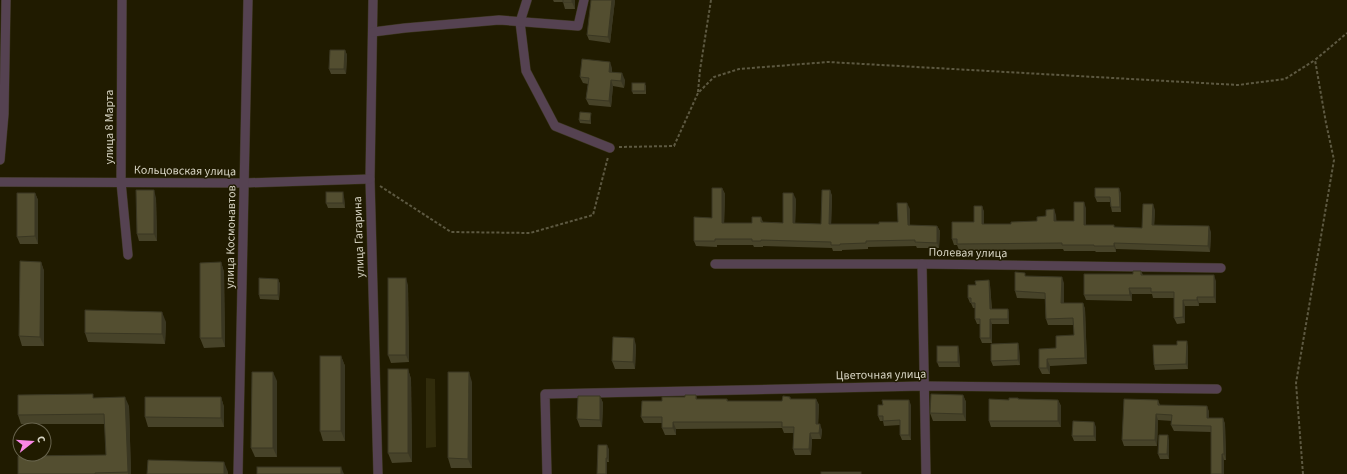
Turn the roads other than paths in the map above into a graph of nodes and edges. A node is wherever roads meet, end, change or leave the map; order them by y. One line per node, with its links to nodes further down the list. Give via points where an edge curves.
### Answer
1 (6, 0): 10 (street, via 4,114)
2 (122, 0): 13 (street, улица 8 Марта)
3 (248, 0): 14 (street, улица Космонавтов)
4 (373, 0): 8 (street, улица Гагарина)
5 (527, 0): 7 (street)
6 (584, 0): 7 (street, via 578,26)
7 (520, 22): 8 (street, via 499,20); 9 (street, via 526,71 555,126)
8 (373, 32): 11 (street, улица Гагарина)
9 (610, 148)
10 (0, 160)
11 (370, 179): 14 (street, Кольцовская улица); 22 (street, улица Гагарина)
12 (0, 182): 13 (street, Кольцовская улица)
13 (121, 182): 14 (street, Кольцовская улица); 15 (street, улица 8 Марта)
14 (244, 183): 21 (street, улица Космонавтов)
15 (128, 255)
16 (715, 264): 17 (street, Полевая улица)
17 (922, 264): 18 (street, Полевая улица); 19 (street)
18 (1221, 268)
19 (924, 386): 20 (street, Цветочная улица); 23 (street, Цветочная улица, via 545,394); 24 (street)
20 (1217, 389)
21 (238, 474)
22 (378, 474)
23 (547, 474)
24 (926, 474)

